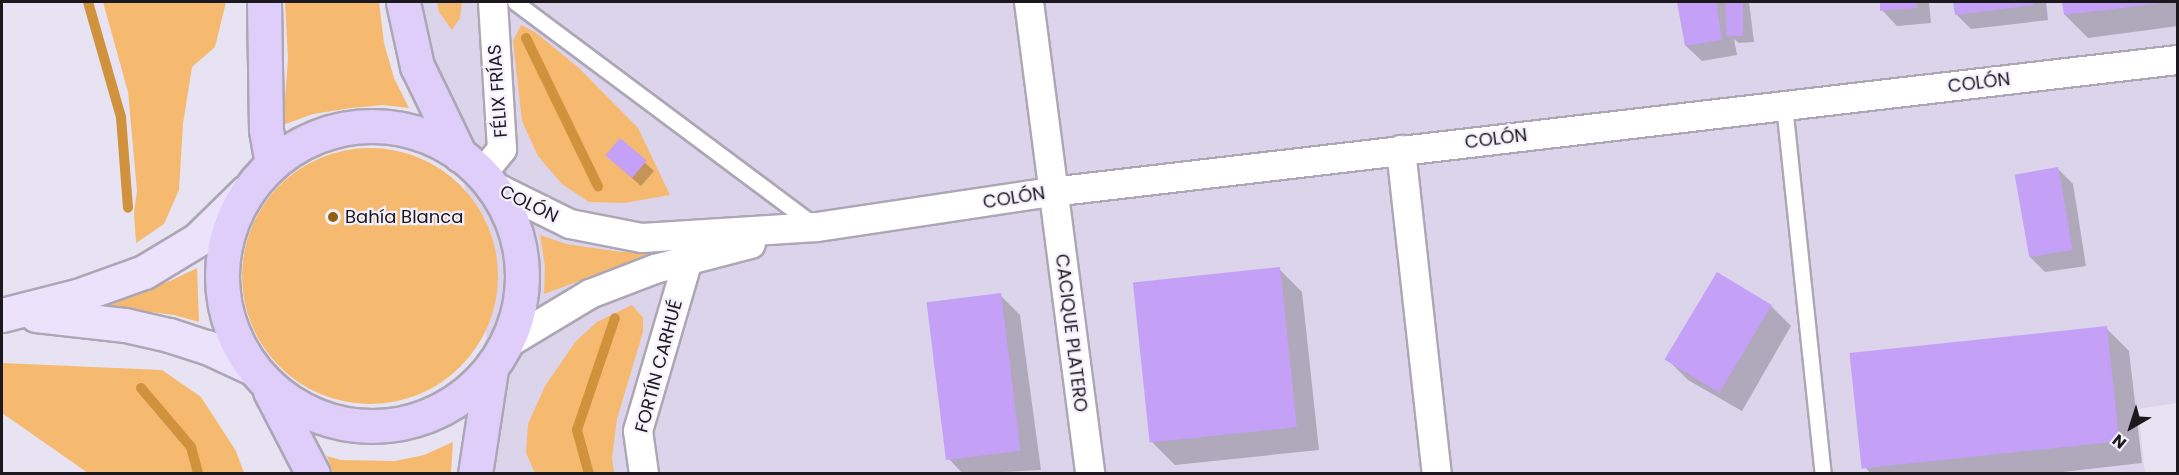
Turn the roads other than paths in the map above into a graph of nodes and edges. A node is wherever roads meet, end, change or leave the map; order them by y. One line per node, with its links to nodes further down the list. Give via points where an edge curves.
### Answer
1 (264, 2): 9 (highway, via 266,130)
2 (403, 2): 10 (highway, via 417,66)
3 (493, 2): 10 (street, FÉLIX FRÍAS, via 502,149)
4 (515, 2): 13 (lane)
5 (1029, 2): 12 (street, CACIQUE PLATERO)
6 (2178, 60): 7 (street, COLÓN)
7 (1784, 105): 8 (street, COLÓN); 23 (lane)
8 (1401, 150): 12 (street, COLÓN); 22 (street)
9 (272, 163): 10 (highway, via 309,139 353,127 375,126 420,134); 11 (highway)
10 (478, 171): 13 (street, COLÓN, via 570,224 642,238); 16 (highway, via 512,222 522,263 520,304)
11 (246, 192): 15 (main road, via 197,240 144,272 77,296); 17 (highway, via 226,235 221,281 230,327)
12 (1053, 192): 13 (street, COLÓN); 21 (street, CACIQUE PLATERO)
13 (817, 227): 14 (street, COLÓN)
14 (688, 260): 16 (street, COLÓN, via 655,268 590,294); 20 (street, FORTÍN CARHUÉ, via 638,431)
15 (8, 314): 17 (main road, via 136,328 207,347)
16 (499, 357): 17 (highway, via 474,388 431,415 382,426 357,426 308,413); 19 (highway)
17 (260, 376): 18 (highway)
18 (313, 474)
19 (476, 474)
20 (644, 474)
21 (1089, 474)
22 (1437, 474)
23 (1822, 474)

